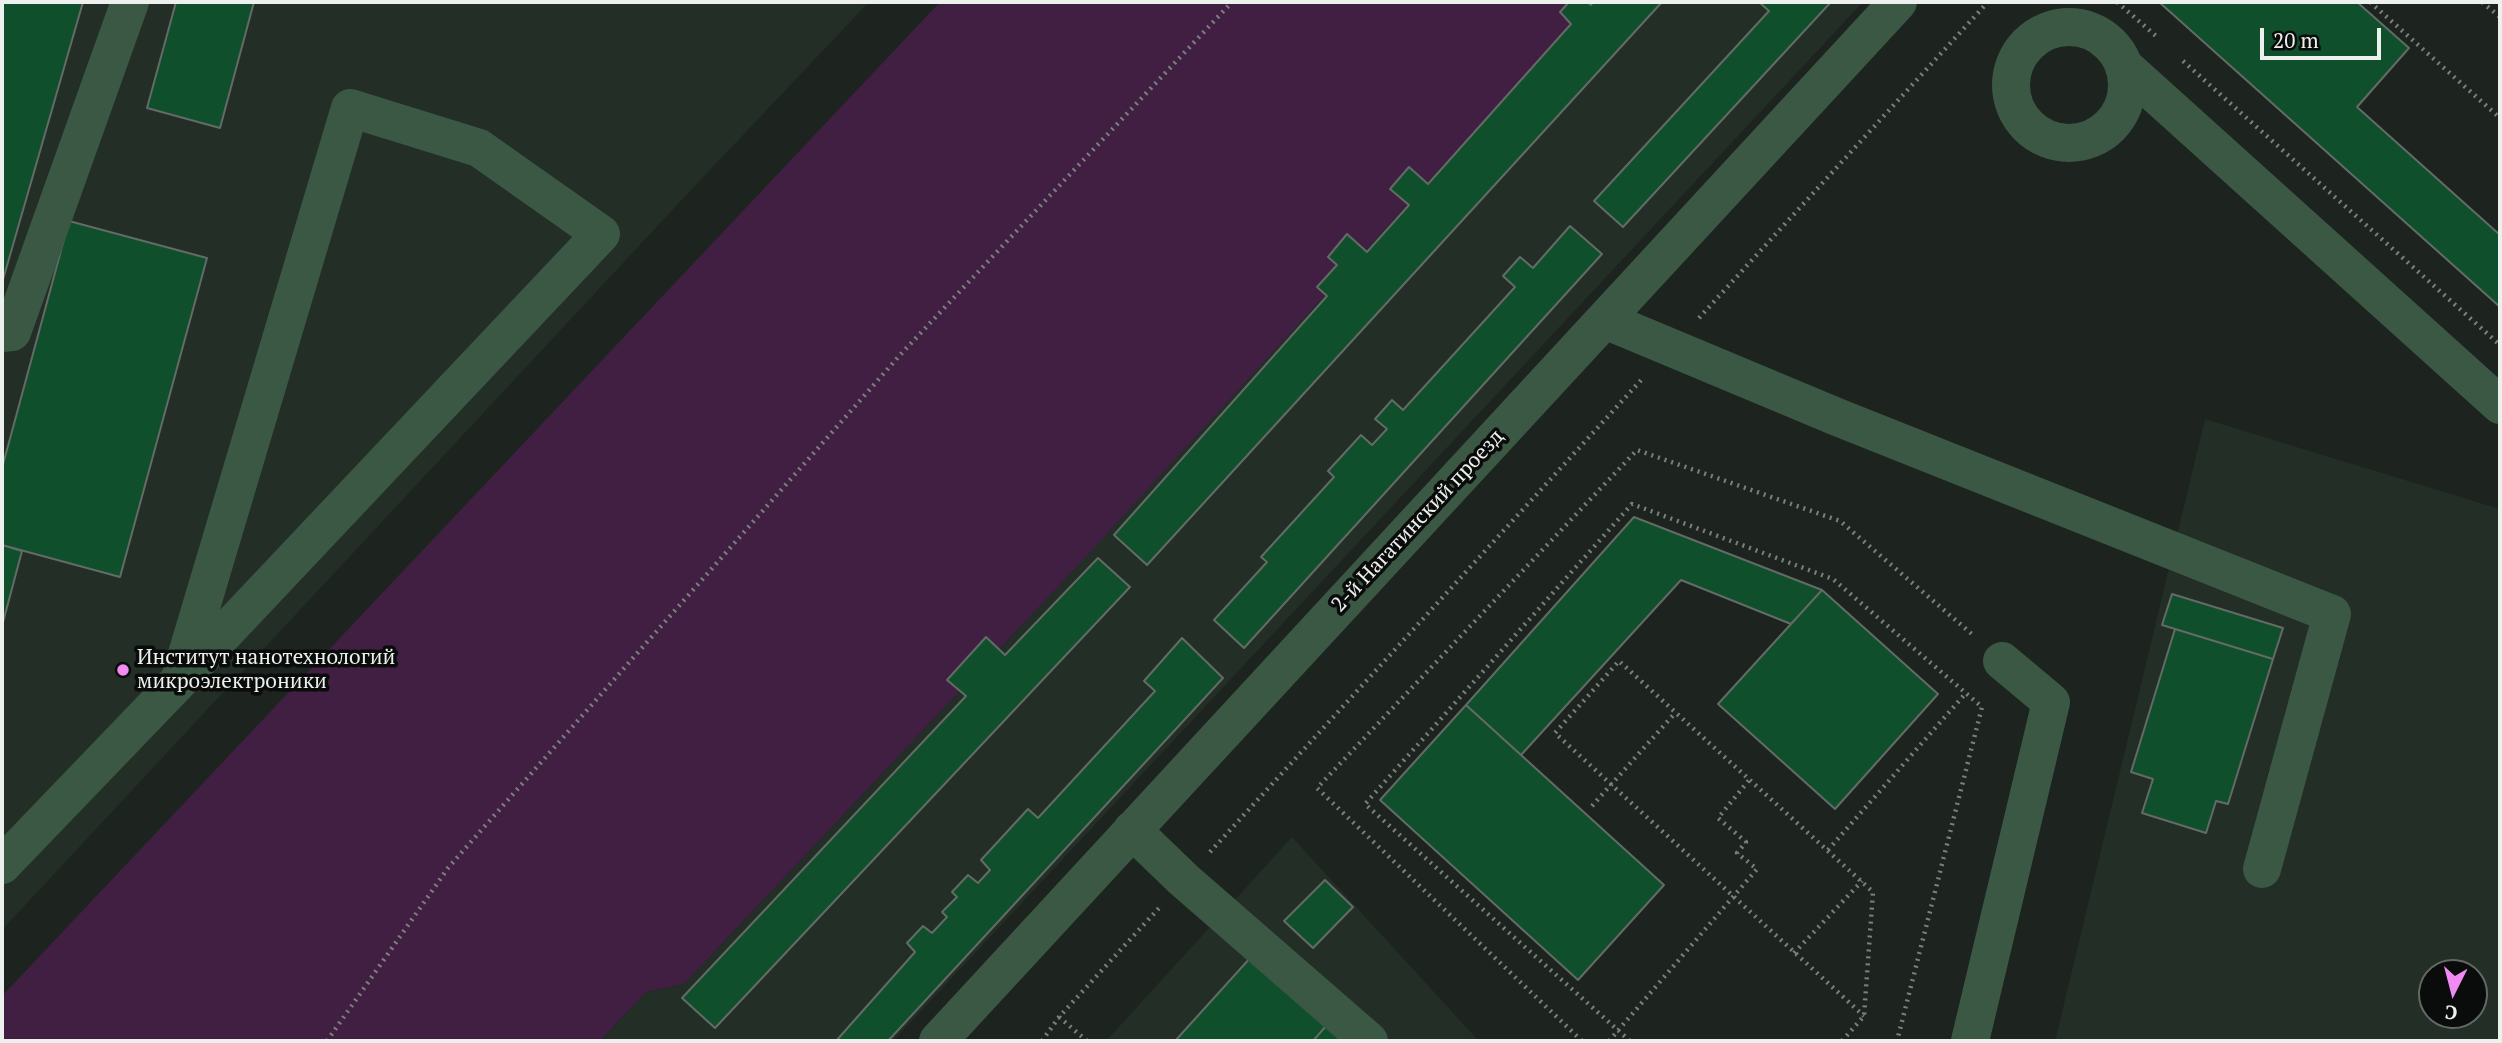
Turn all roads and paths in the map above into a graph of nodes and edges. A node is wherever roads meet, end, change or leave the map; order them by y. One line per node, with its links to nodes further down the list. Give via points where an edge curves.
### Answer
1 (130, 2): 16 (street, via 12,332)
2 (1233, 2): 38 (path, via 900,355 448,868)
3 (1898, 2): 15 (street, 2-й Нагатинский проезд)
4 (1988, 2): 18 (path)
5 (2117, 2): 9 (path)
6 (2371, 2): 13 (path)
7 (2482, 2): 8 (path)
8 (2500, 17)
9 (2158, 38)
10 (2178, 56): 17 (path)
11 (2124, 66): 12 (street); 14 (street, via 2127,85); 14 (street, via 2100,35 2062,27 2026,44 2011,75 2011,93 2025,124 2055,142 2090,140)
12 (2179, 116): 14 (street); 19 (street)
13 (2500, 117)
14 (2117, 118)
15 (1605, 320): 18 (street); 27 (street, 2-й Нагатинский проезд)
16 (2, 333)
17 (2500, 345)
18 (1671, 348): 30 (street, via 2332,614); 31 (path)
19 (2500, 405)
20 (2002, 661): 43 (path, via 1840,521 1637,450 1317,788); 48 (street, via 2051,702)
21 (179, 681): 21 (street, via 457,386 601,234 479,148 350,107); 29 (street)
22 (1966, 693): 28 (path); 37 (path, via 1833,579 1632,504 1365,804); 47 (path, via 1982,707)
23 (1676, 712): 24 (path); 25 (path); 25 (path, via 1619,661 1555,733)
24 (1750, 779): 28 (path); 33 (path, via 1718,818 1746,842 1737,853 1757,869)
25 (1612, 785): 26 (path); 33 (path)
26 (1592, 806)
27 (1132, 830): 31 (street); 39 (street, 2-й Нагатинский проезд)
28 (1828, 850): 32 (path)
29 (2, 865)
30 (2262, 869)
31 (1184, 880): 36 (path); 42 (street)
32 (1862, 881): 34 (path); 35 (path, via 1873,892)
33 (1734, 897): 34 (path); 37 (path)
34 (1794, 953): 35 (path)
35 (1864, 1016): 46 (path)
36 (1059, 1017): 40 (path); 41 (path)
37 (1618, 1031): 44 (path); 45 (path)
38 (327, 1041)
39 (938, 1041)
40 (1042, 1041)
41 (1087, 1041)
42 (1369, 1041)
43 (1582, 1041)
44 (1609, 1041)
45 (1630, 1041)
46 (1842, 1041)
47 (1897, 1041)
48 (1970, 1041)

